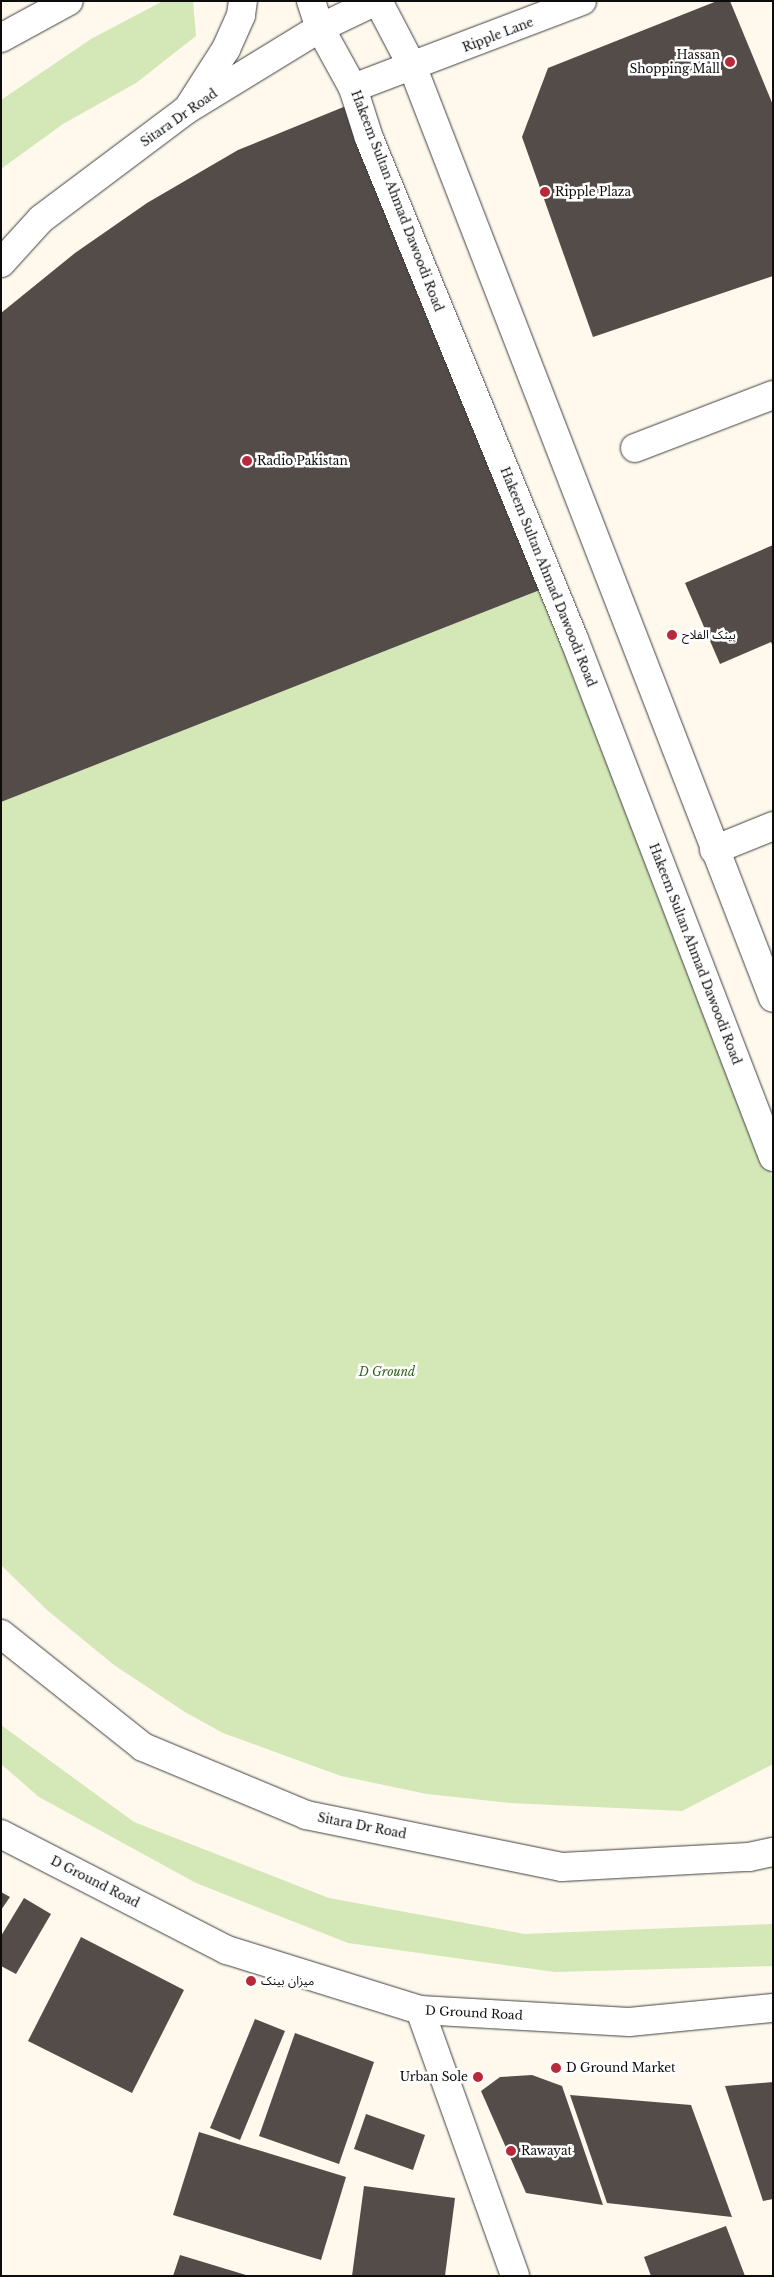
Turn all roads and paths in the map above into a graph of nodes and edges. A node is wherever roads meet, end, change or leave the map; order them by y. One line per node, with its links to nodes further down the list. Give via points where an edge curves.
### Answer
1 (69, 1): 7 (street)
2 (243, 1): 10 (street, via 241,15 226,50)
3 (311, 1): 6 (street, Hakeem Sultan Ahmad Dawoodi Road)
4 (377, 1): 6 (street, Sitara Dr Road); 8 (street)
5 (582, 1): 8 (street, Ripple Lane)
6 (320, 28): 9 (street, Hakeem Sultan Ahmad Dawoodi Road); 10 (street, Sitara Dr Road)
7 (1, 38)
8 (413, 68): 9 (street, Ripple Lane); 15 (street)
9 (353, 88): 17 (street, Hakeem Sultan Ahmad Dawoodi Road, via 369,138 574,639)
10 (186, 110): 11 (street, Sitara Dr Road, via 41,219)
11 (1, 263)
12 (773, 395): 13 (street)
13 (635, 448)
14 (773, 826): 15 (street)
15 (714, 850): 16 (street)
16 (772, 991)
17 (773, 1157)
18 (1, 1634): 20 (street, Sitara Dr Road, via 143,1747 306,1815 562,1867 749,1857)
19 (1, 1834): 22 (street, D Ground Road, via 227,1950)
20 (773, 1852)
21 (773, 2008): 22 (street, D Ground Road, via 629,2022)
22 (420, 2010): 23 (street)
23 (515, 2276)

